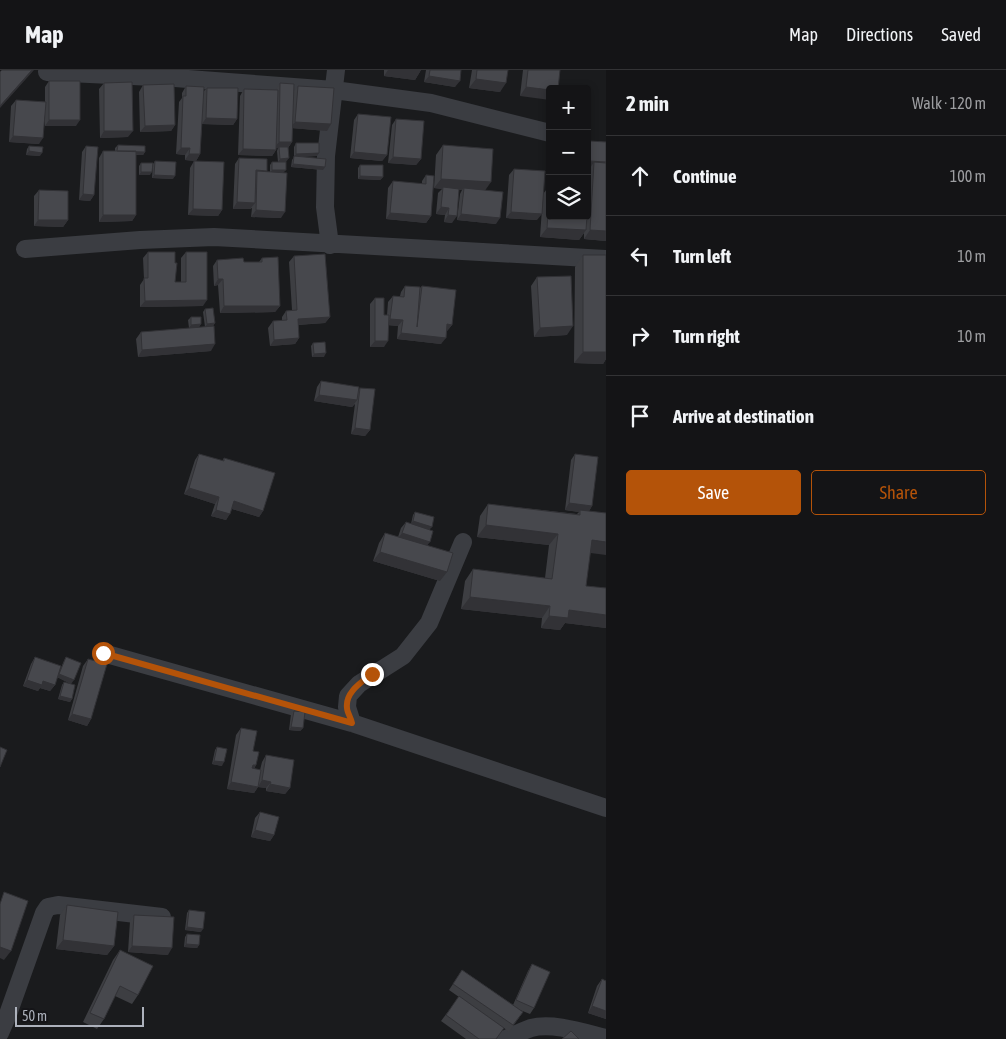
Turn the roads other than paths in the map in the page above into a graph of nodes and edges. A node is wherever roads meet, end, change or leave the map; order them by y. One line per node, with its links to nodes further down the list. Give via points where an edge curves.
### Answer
1 (336, 70): 3 (street)
2 (47, 72): 3 (street)
3 (334, 90): 4 (street, via 431,103); 5 (street, via 326,156 325,207)
4 (546, 132)
5 (330, 245): 6 (street, via 214,237); 7 (street)
6 (25, 249)
7 (606, 259)
8 (463, 542): 10 (street, via 429,623 403,656 365,679 348,696 347,708)
9 (103, 653): 10 (street)
10 (352, 723): 11 (street)
11 (606, 808)
12 (162, 917): 13 (street, via 58,905 48,908)
13 (0, 1033)
14 (606, 1038): 15 (street, via 552,1027 533,1028)
15 (506, 1039)

